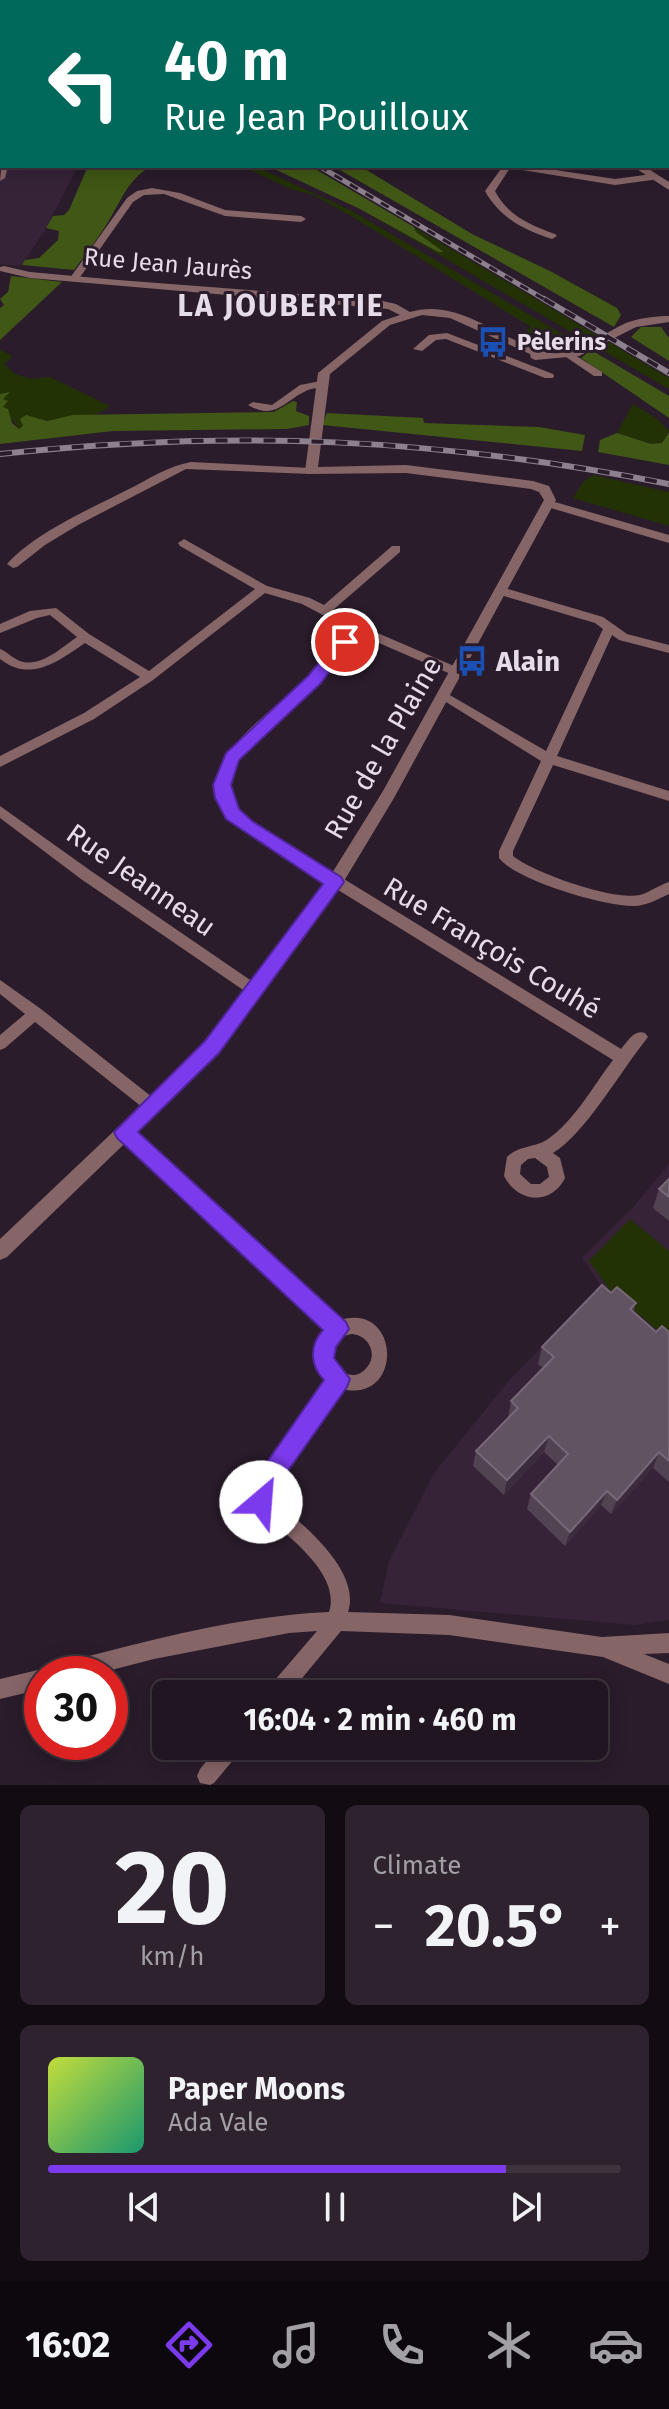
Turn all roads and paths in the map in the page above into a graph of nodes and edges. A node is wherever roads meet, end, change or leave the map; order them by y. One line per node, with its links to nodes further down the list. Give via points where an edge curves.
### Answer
1 (507, 168): 7 (street, via 490,191 497,207)
2 (522, 168): 4 (street, via 615,182)
3 (640, 168): 4 (street)
4 (652, 177): 5 (street)
5 (669, 187)
6 (301, 219): 9 (street, via 285,212 219,212 179,195 139,194)
7 (552, 236)
8 (2, 268): 9 (street, Rue Jean Jaurès)
9 (70, 278): 10 (street, Rue Jean Jaurès, via 378,303)
10 (407, 317): 12 (street, Rue Jean Jaurès, via 453,322); 18 (street, via 386,323 333,364)
11 (669, 319): 14 (street, Rue Jean Jaurès, via 639,321)
12 (514, 344): 14 (street, Rue Jean Jaurès, via 530,355); 15 (street)
13 (418, 349): 15 (street, via 443,336)
14 (570, 355): 16 (street)
15 (498, 356): 17 (street)
16 (598, 374)
17 (549, 376)
18 (321, 384): 19 (street, via 304,387 274,408); 20 (street)
19 (253, 405)
20 (311, 471): 21 (street, via 430,471 533,485); 25 (street, via 178,468 44,550)
21 (549, 499): 22 (street); 27 (street, Rue de la Plaine)
22 (669, 539)
23 (184, 543): 26 (street)
24 (396, 549): 28 (street)
25 (0, 570)
26 (263, 589): 28 (street); 36 (street)
27 (501, 591): 29 (street); 35 (street, Rue de la Plaine)
28 (326, 610): 35 (street)
29 (610, 627): 33 (street, via 623,637); 38 (street)
30 (0, 629): 31 (street, via 52,611)
31 (85, 637): 34 (street, via 41,666 24,667); 36 (street)
32 (345, 642): 42 (street, Rue François Couhé, via 314,680 232,757 222,785 239,820)
33 (669, 649)
34 (0, 653)
35 (457, 672): 37 (street, Rue de la Plaine)
36 (149, 677): 39 (street, via 89,716)
37 (444, 697): 38 (street); 42 (street, Rue de la Plaine)
38 (547, 758): 40 (street); 43 (street, via 506,851 511,864 621,901 645,899)
39 (0, 762)
40 (669, 796)
41 (0, 811): 45 (street, Rue Jeanneau)
42 (335, 882): 45 (street, Rue de la Plaine); 49 (street, Rue François Couhé)
43 (669, 887)
44 (0, 986): 46 (street)
45 (254, 990): 50 (street, Rue de la Plaine, via 212,1047)
46 (36, 1013): 48 (street); 50 (street)
47 (640, 1037): 49 (street)
48 (0, 1044)
49 (623, 1058): 52 (street, via 556,1142)
50 (152, 1106): 51 (street, Rue de la Plaine)
51 (124, 1132): 53 (street, Rue de la Plaine); 54 (street)
52 (541, 1153)
53 (0, 1251)
54 (338, 1329): 55 (street, via 326,1342 323,1358); 55 (street, via 367,1330 381,1353 368,1378)
55 (339, 1379): 56 (street, via 261,1488 261,1502 302,1535 328,1565 338,1587)
56 (337, 1621): 58 (street, via 449,1625); 59 (street, via 274,1626); 61 (street)
57 (669, 1643): 58 (street)
58 (602, 1647): 60 (street)
59 (127, 1656)
60 (669, 1674)
61 (288, 1680)
62 (24, 1683): 63 (street)
63 (0, 1689)
64 (220, 1760): 65 (street)
65 (207, 1776)

